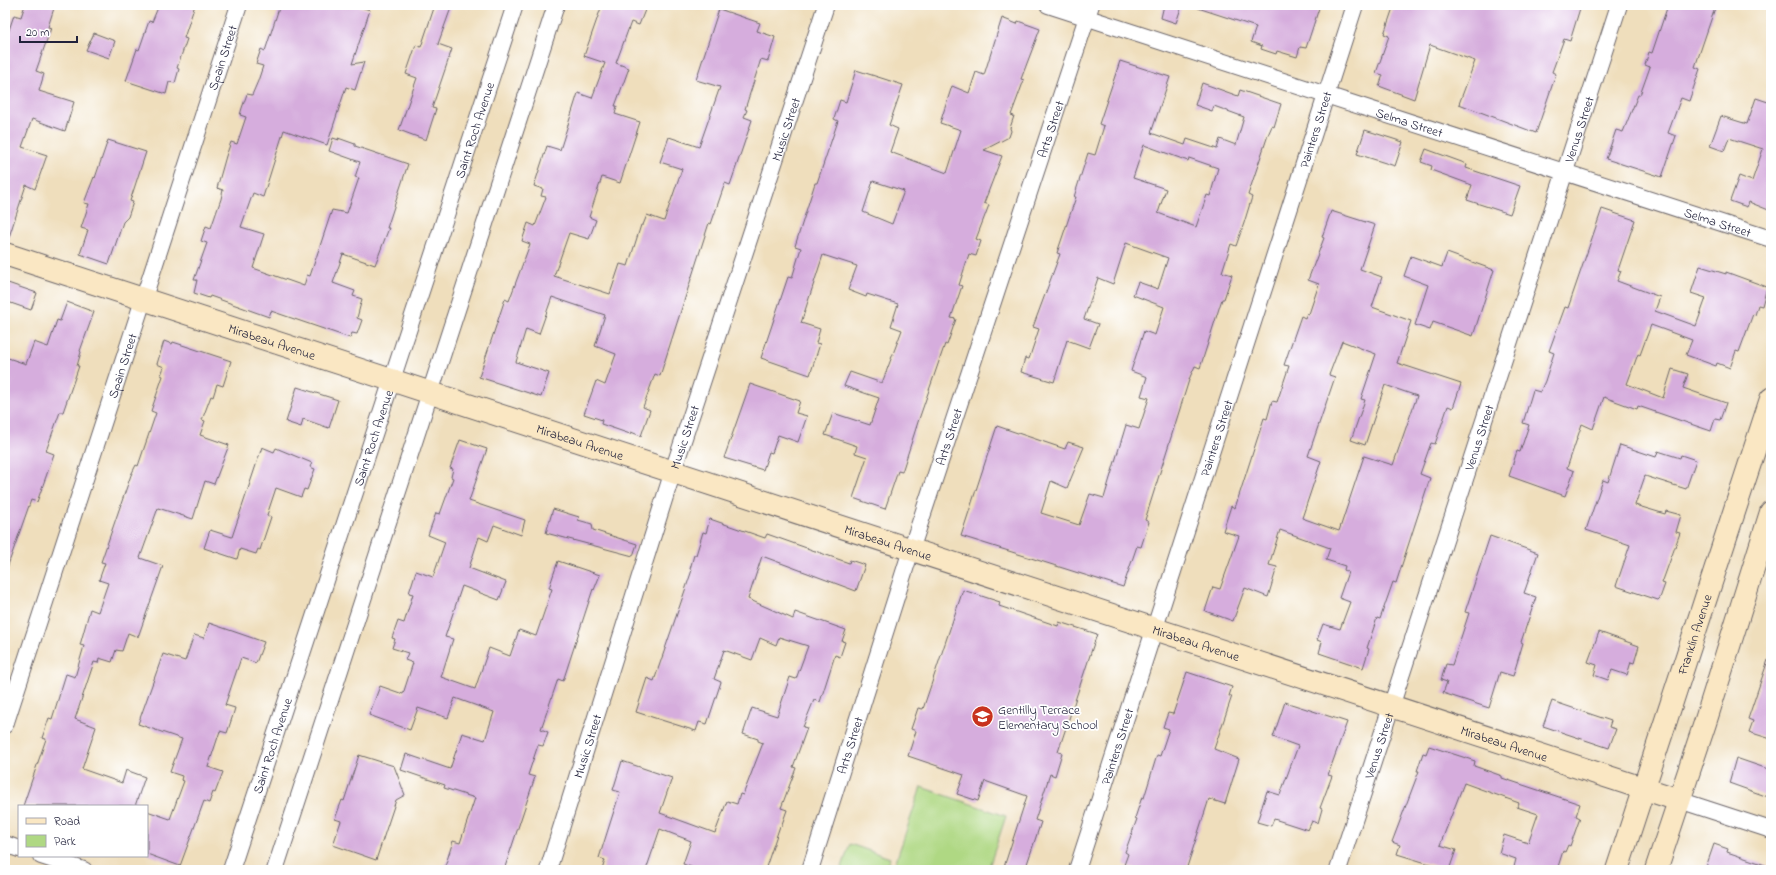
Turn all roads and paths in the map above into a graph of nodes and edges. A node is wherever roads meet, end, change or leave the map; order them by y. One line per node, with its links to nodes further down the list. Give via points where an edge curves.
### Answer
1 (239, 5): 13 (street, Spain Street)
2 (515, 5): 14 (street, Saint Roch Avenue)
3 (556, 5): 15 (street)
4 (826, 5): 17 (street, Music Street)
5 (1048, 5): 8 (street, Selma Street)
6 (1355, 5): 9 (street, Painters Street)
7 (1619, 5): 10 (street, Venus Street)
8 (1089, 11): 9 (street, Selma Street); 19 (street, Arts Street)
9 (1325, 95): 10 (street, Selma Street); 20 (street, Painters Street)
10 (1564, 173): 11 (street, Selma Street); 21 (street, Venus Street)
11 (1771, 240)
12 (5, 254): 13 (street, Mirabeau Avenue)
13 (144, 299): 14 (street, Mirabeau Avenue); 22 (street, Spain Street)
14 (392, 380): 15 (street, Mirabeau Avenue); 30 (street, Saint Roch Avenue)
15 (430, 393): 17 (street, Mirabeau Avenue); 31 (street)
16 (1771, 399): 23 (street, Franklin Avenue)
17 (673, 471): 19 (street, Mirabeau Avenue); 32 (street, Music Street)
18 (1771, 512): 24 (street)
19 (911, 550): 20 (street, Mirabeau Avenue); 33 (street, Arts Street)
20 (1156, 629): 21 (street, Mirabeau Avenue); 34 (street, Painters Street)
21 (1391, 706): 23 (street, Mirabeau Avenue); 35 (street, Venus Street)
22 (5, 725)
23 (1644, 788): 24 (street, Mirabeau Avenue); 36 (street, Franklin Avenue)
24 (1679, 800): 25 (street, Mirabeau Avenue); 37 (street)
25 (1771, 830)
26 (5, 844): 27 (street)
27 (18, 849)
28 (44, 857): 29 (street)
29 (84, 870)
30 (231, 870)
31 (275, 870)
32 (548, 870)
33 (810, 870)
34 (1077, 870)
35 (1338, 870)
36 (1617, 870)
37 (1656, 870)

